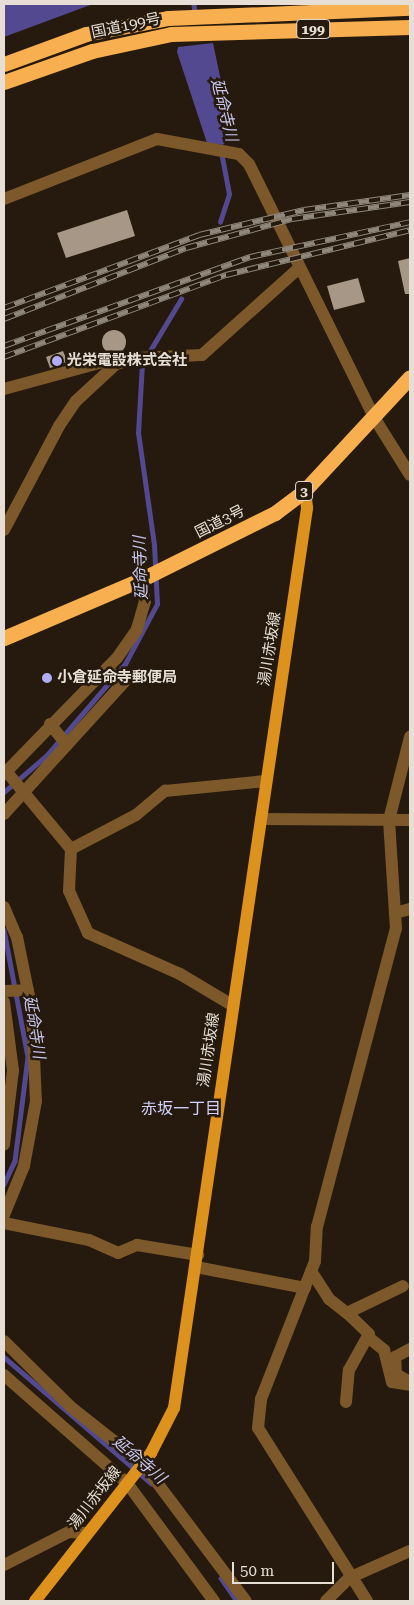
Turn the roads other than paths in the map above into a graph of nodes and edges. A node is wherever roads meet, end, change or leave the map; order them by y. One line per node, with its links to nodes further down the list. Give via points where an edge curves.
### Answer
1 (410, 8): 3 (highway, 国道199号 / 199, via 214,13 168,18 86,34)
2 (410, 27): 4 (highway, 国道199号 / 199, via 215,30 172,34 92,51)
3 (4, 64)
4 (4, 82)
5 (4, 199): 6 (street, via 157,139 239,154 249,164)
6 (299, 268): 7 (street, via 202,355 154,360 137,358); 10 (street)
7 (116, 364): 9 (street, via 110,360); 13 (street, via 76,401 59,426)
8 (410, 377): 10 (highway, 国道3号 / 3)
9 (4, 389)
10 (375, 419): 11 (street); 12 (highway, 国道3号 / 3)
11 (410, 475)
12 (305, 490): 14 (highway, 国道3号 / 3, via 275,513); 21 (main road, 湯川赤坂線, via 307,508)
13 (4, 530)
14 (144, 578): 15 (highway, 国道3号 / 3); 16 (street, via 145,601 137,629)
15 (4, 638)
16 (106, 669): 17 (street); 19 (street, via 124,682)
17 (50, 724): 19 (street); 20 (street)
18 (410, 737): 25 (street)
19 (67, 745): 22 (street)
20 (5, 773): 22 (street)
21 (266, 781): 24 (main road, 湯川赤坂線); 27 (street, via 165,791 136,815)
22 (23, 791): 23 (street); 27 (street)
23 (4, 814)
24 (261, 819): 25 (street); 34 (main road, 湯川赤坂線)
25 (389, 820): 26 (street); 30 (street)
26 (410, 820)
27 (71, 849): 34 (street, via 69,891 88,933 180,974)
28 (4, 907): 31 (street, via 17,937)
29 (410, 909): 30 (street)
30 (395, 913): 40 (street, via 396,930 317,1227)
31 (28, 990): 32 (street); 37 (street, via 36,1101 24,1166)
32 (4, 991)
33 (4, 1002): 35 (street, via 13,1070)
34 (232, 1004): 39 (main road, 湯川赤坂線)
35 (6, 1128): 36 (street)
36 (4, 1144)
37 (4, 1215)
38 (4, 1222): 39 (street, via 89,1240 118,1253 138,1245)
39 (197, 1261): 42 (street); 51 (main road, 湯川赤坂線, via 174,1408)
40 (311, 1271): 42 (street); 43 (street, via 329,1299)
41 (403, 1286): 43 (street)
42 (304, 1288): 56 (street, via 260,1399 258,1428)
43 (347, 1313): 44 (street, via 367,1330)
44 (368, 1337): 48 (street, via 384,1350 392,1382); 50 (street, via 349,1370)
45 (4, 1341): 51 (street, via 72,1408)
46 (410, 1349): 48 (street, via 395,1357 396,1374)
47 (4, 1375): 49 (street)
48 (410, 1384)
49 (10, 1388): 52 (street)
50 (346, 1402)
51 (143, 1464): 52 (main road, 湯川赤坂線); 59 (street)
52 (127, 1483): 53 (main road, 湯川赤坂線); 58 (street)
53 (87, 1534): 55 (street, via 69,1532); 57 (main road, 湯川赤坂線)
54 (410, 1551): 56 (street)
55 (4, 1565)
56 (349, 1578): 60 (street); 61 (street)
57 (35, 1601)
58 (214, 1601)
59 (246, 1601)
60 (326, 1601)
61 (367, 1601)

